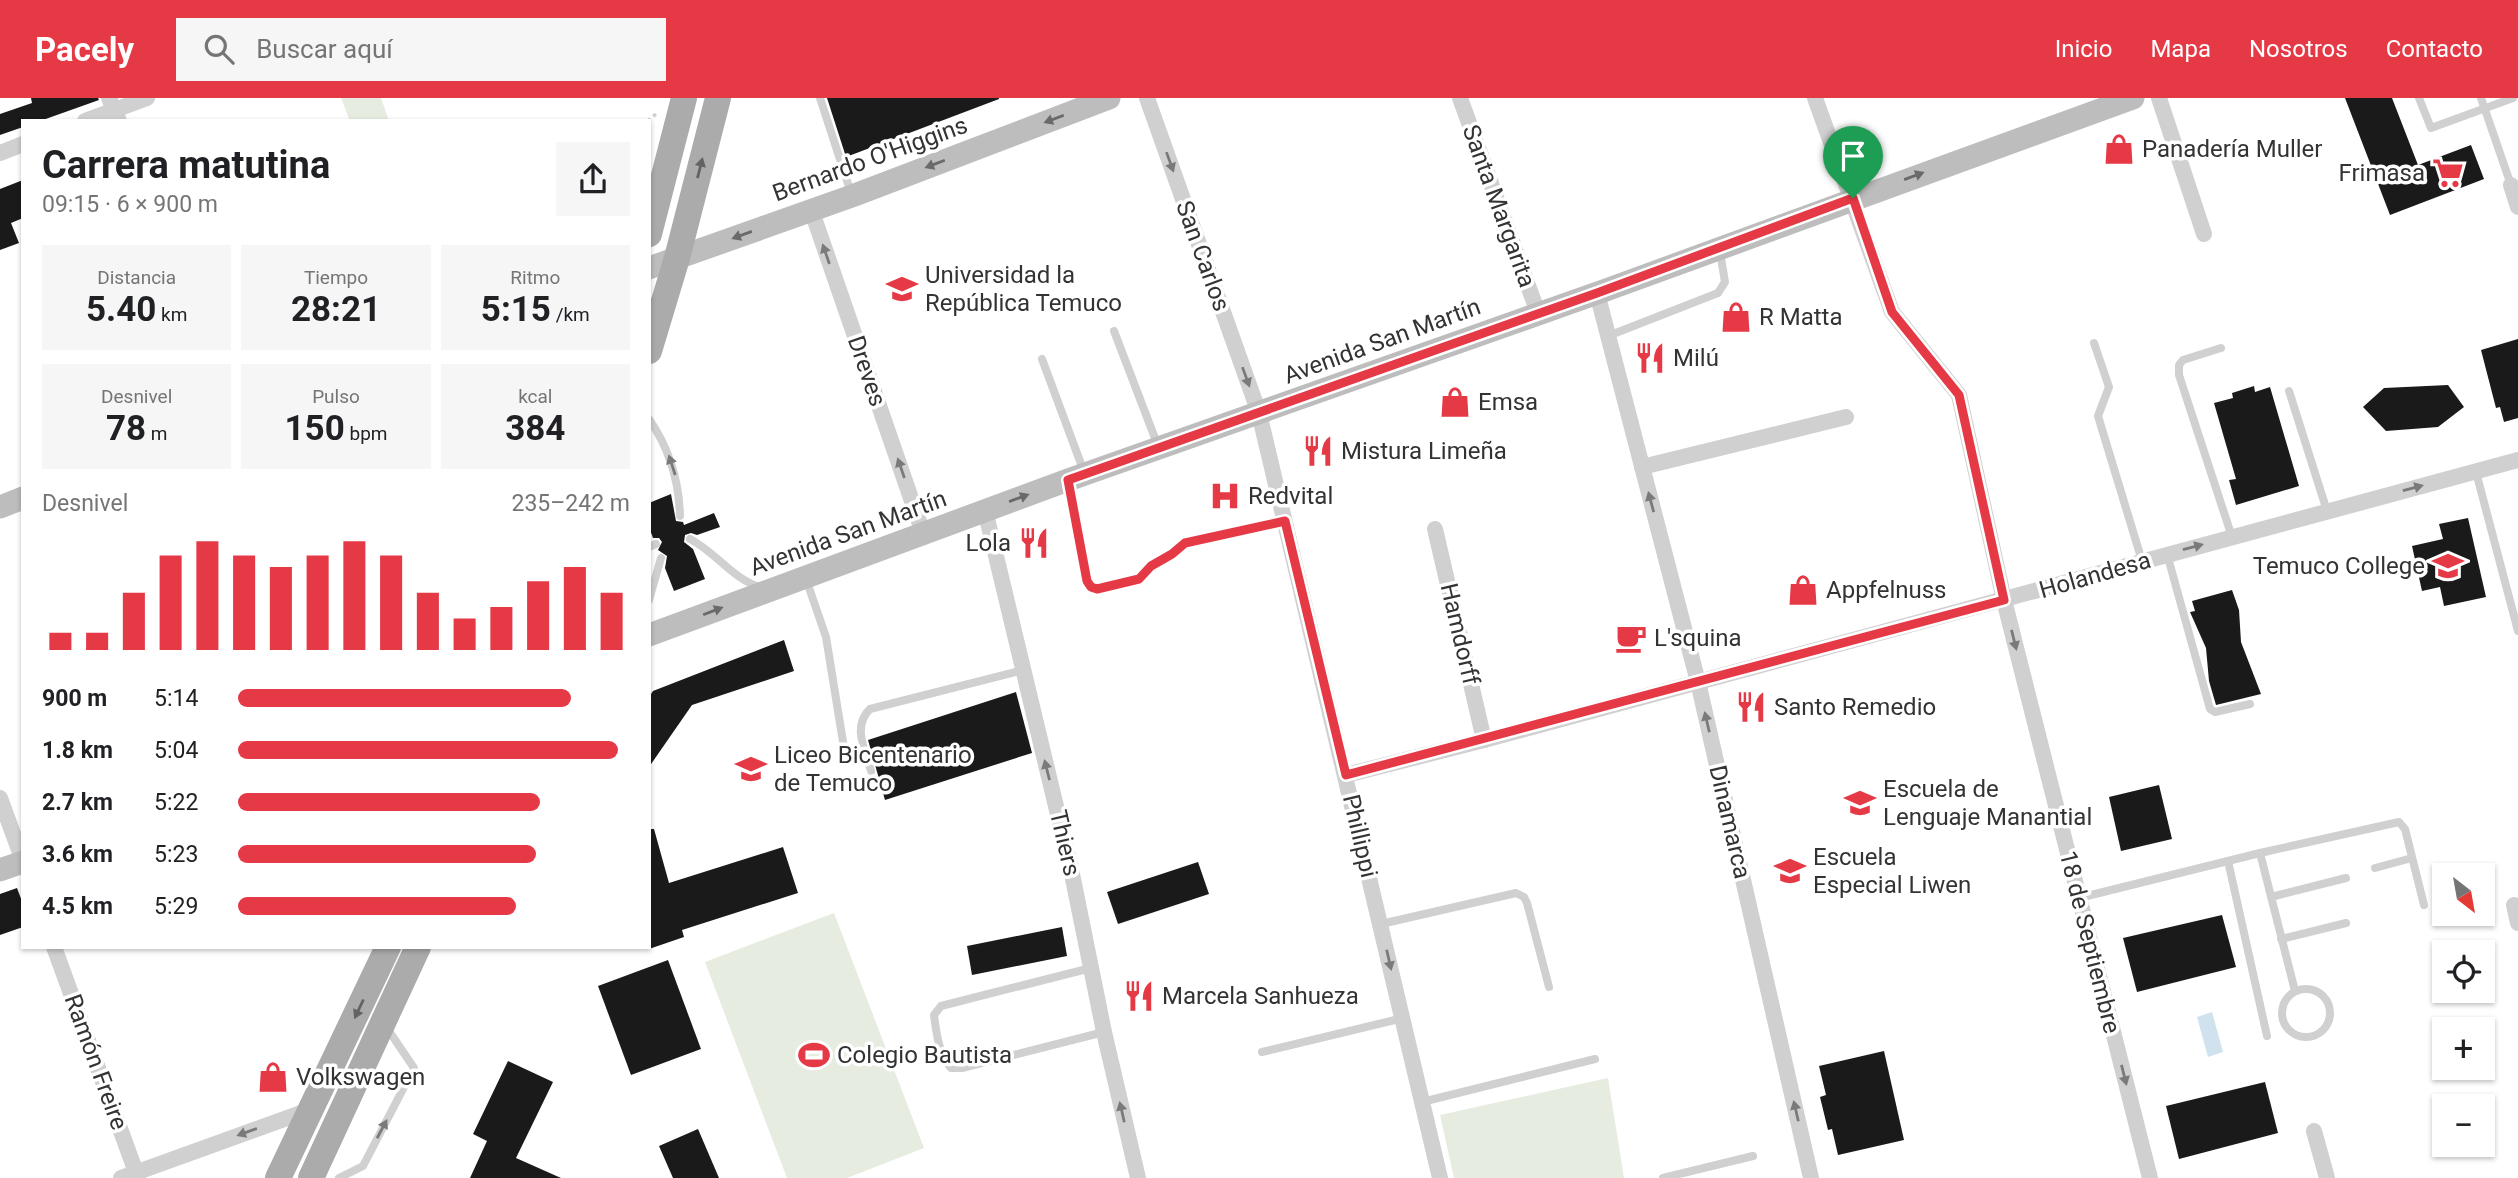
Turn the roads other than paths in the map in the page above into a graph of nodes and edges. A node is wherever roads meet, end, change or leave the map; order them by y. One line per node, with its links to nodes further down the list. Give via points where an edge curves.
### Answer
1 (147, 98): 15 (street)
2 (684, 98): 24 (main road)
3 (718, 98): 27 (main road, one-way to 3)
4 (820, 98): 20 (lane)
5 (1109, 98): 20 (main road, Bernardo O'Higgins, one-way to 20)
6 (1147, 98): 38 (street, San Carlos, one-way to 38)
7 (1460, 98): 30 (street, Santa Margarita)
8 (1815, 98): 21 (street, 18 de Septiembre)
9 (2133, 98): 21 (main road, Avenida San Martín, one-way to 9)
10 (2159, 98): 25 (street)
11 (2419, 98): 14 (lane, via 2431,128)
12 (2481, 98): 14 (lane)
13 (2513, 98): 14 (lane)
14 (2485, 108): 19 (lane)
15 (114, 110): 16 (street)
16 (90, 119)
17 (21, 145): 18 (street)
18 (0, 153)
19 (2511, 185): 22 (street)
20 (852, 195): 23 (main road, Bernardo O'Higgins)
21 (1853, 198): 26 (main road, Avenida San Martín); 62 (street, 18 de Septiembre, via 1892,312 1959,395)
22 (2518, 207)
23 (811, 209): 27 (main road, Bernardo O'Higgins, one-way to 27); 53 (street, Dreves, one-way to 23)
24 (651, 226)
25 (2204, 234)
26 (1719, 248): 29 (main road, Avenida San Martín); 32 (lane, via 1726,276 1718,293)
27 (677, 258): 28 (main road, Bernardo O'Higgins); 34 (main road)
28 (651, 267)
29 (1597, 293): 30 (main road, Avenida San Martín); 32 (street, Dinamarca)
30 (1538, 313): 38 (main road, Avenida San Martín)
31 (1114, 331): 41 (lane)
32 (1608, 336): 43 (street, Dinamarca)
33 (2094, 343): 58 (lane, via 2109,387 2098,416)
34 (651, 344)
35 (2221, 348): 54 (lane, via 2183,360 2179,375)
36 (1042, 359): 45 (lane)
37 (2289, 391): 49 (lane)
38 (1259, 413): 41 (main road, Avenida San Martín); 51 (street, Phillippi)
39 (1846, 417): 43 (street)
40 (651, 422): 50 (lane, one-way to 40, via 674,472)
41 (1159, 448): 45 (main road, Avenida San Martín)
42 (2518, 460): 44 (street, Holandesa)
43 (1642, 467): 66 (street, Dinamarca, one-way to 43)
44 (2476, 472): 49 (street, Holandesa, one-way to 44); 63 (lane)
45 (1076, 477): 48 (main road, Avenida San Martín, one-way to 45); 51 (lane, via 1087,581 1097,589 1139,579 1185,543)
46 (21, 499): 47 (main road)
47 (0, 507)
48 (985, 510): 53 (main road, Avenida San Martín); 65 (street, Thiers)
49 (2327, 511): 54 (street, Holandesa)
50 (680, 516)
51 (1285, 521): 71 (street, Phillippi)
52 (1436, 529): 68 (street, Hamdorff)
53 (923, 533): 59 (main road, Avenida San Martín)
54 (2232, 537): 56 (street, Holandesa, one-way to 54)
55 (690, 539): 60 (lane, via 734,575)
56 (2166, 554): 58 (street, Holandesa); 67 (lane, via 2208,704 2215,712)
57 (661, 558): 61 (lane)
58 (2141, 561): 62 (street, Holandesa)
59 (805, 577): 60 (main road, Avenida San Martín); 69 (lane, via 826,637)
60 (770, 589): 64 (main road, Avenida San Martín, one-way to 60)
61 (651, 593)
62 (2004, 600): 66 (street, Holandesa); 82 (street, 18 de Septiembre, one-way to 82)
63 (2518, 631)
64 (651, 634)
65 (1023, 670): 70 (lane, via 870,709 859,727); 92 (street, Thiers, one-way to 65)
66 (1698, 682): 68 (street, Holandesa); 112 (street, Dinamarca, one-way to 66)
67 (2250, 704)
68 (1484, 740): 71 (street, Holandesa)
69 (844, 748)
70 (871, 771)
71 (1346, 775): 87 (street, Phillippi)
72 (0, 798): 74 (street)
73 (2260, 853): 75 (lane, via 2399,822); 76 (lane); 81 (lane)
74 (21, 856)
75 (2412, 858): 78 (lane); 83 (lane)
76 (2228, 861): 82 (lane); 98 (lane)
77 (21, 862): 79 (main road)
78 (2375, 868)
79 (0, 870)
80 (2346, 878): 81 (lane)
81 (2271, 897): 88 (lane)
82 (2079, 898): 113 (street, 18 de Septiembre, one-way to 113)
83 (2424, 905)
84 (2514, 905): 86 (street)
85 (2346, 923): 88 (lane)
86 (2518, 923)
87 (1381, 924): 93 (lane, via 1516,893 1527,903); 95 (street, Phillippi, one-way to 95)
88 (2281, 939): 94 (lane)
89 (55, 949): 105 (street, Ramón Freire)
90 (387, 949): 102 (main road, one-way to 102)
91 (417, 949): 96 (main road)
92 (1091, 968): 97 (street, Thiers); 97 (lane, via 941,1006 934,1014 935,1021 944,1061 951,1068)
93 (1549, 987)
94 (2295, 991): 94 (lane, via 2312,989 2329,1004 2327,1026 2314,1036 2291,1033 2282,1019 2283,1003)
95 (1403, 1018): 99 (lane); 101 (street, Phillippi)
96 (383, 1021): 107 (main road); 108 (lane, one-way to 96, via 363,1166 414,1068)
97 (1104, 1032): 109 (street, Thiers, one-way to 97)
98 (2267, 1036)
99 (1262, 1052)
100 (1595, 1059): 101 (lane)
101 (1422, 1102): 110 (street, Phillippi)
102 (312, 1108): 105 (street, one-way to 105); 106 (main road)
103 (2314, 1131): 114 (street)
104 (1753, 1156): 111 (lane)
105 (132, 1176)
106 (278, 1178)
107 (311, 1178)
108 (339, 1178)
109 (1138, 1178)
110 (1440, 1178)
111 (1663, 1178)
112 (1811, 1178)
113 (2150, 1178)
114 (2327, 1178)

